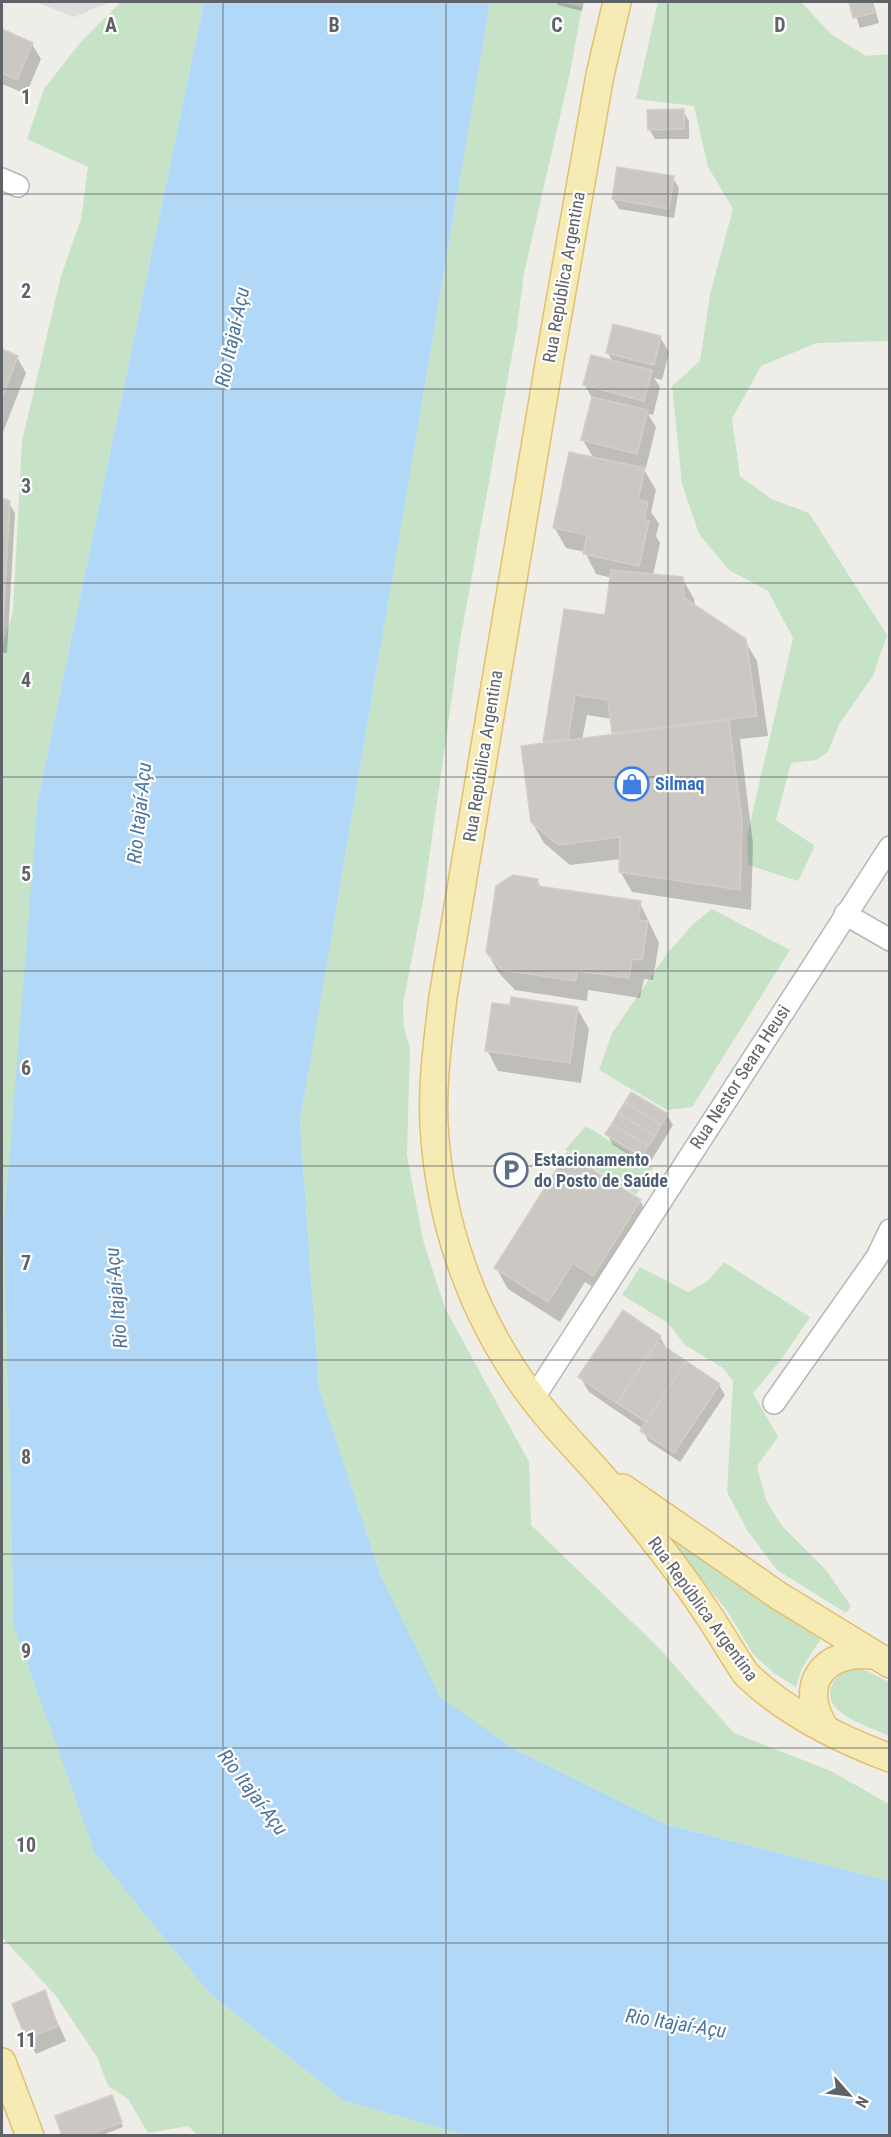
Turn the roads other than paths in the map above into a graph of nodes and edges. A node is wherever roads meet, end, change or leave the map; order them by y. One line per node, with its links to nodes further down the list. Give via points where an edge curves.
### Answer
1 (616, 2): 6 (main road, Rua República Argentina, via 542,404 444,987 435,1071 439,1179 456,1248 485,1321 504,1358)
2 (890, 847): 3 (street, Rua Nestor Seara Heusi)
3 (845, 914): 4 (street); 6 (street, Rua Nestor Seara Heusi)
4 (890, 940)
5 (890, 1230): 7 (street, via 878,1257)
6 (533, 1399): 8 (main road, Rua República Argentina)
7 (774, 1403)
8 (599, 1471): 9 (main road, Rua República Argentina, via 779,1596); 10 (main road, Rua República Argentina, via 690,1588 746,1674 777,1700)
9 (880, 1660): 10 (main road, via 855,1653 828,1663 820,1674 812,1702)
10 (825, 1728): 11 (main road, Rua República Argentina)
11 (890, 1758)
12 (2, 2062): 13 (main road)
13 (30, 2136)

